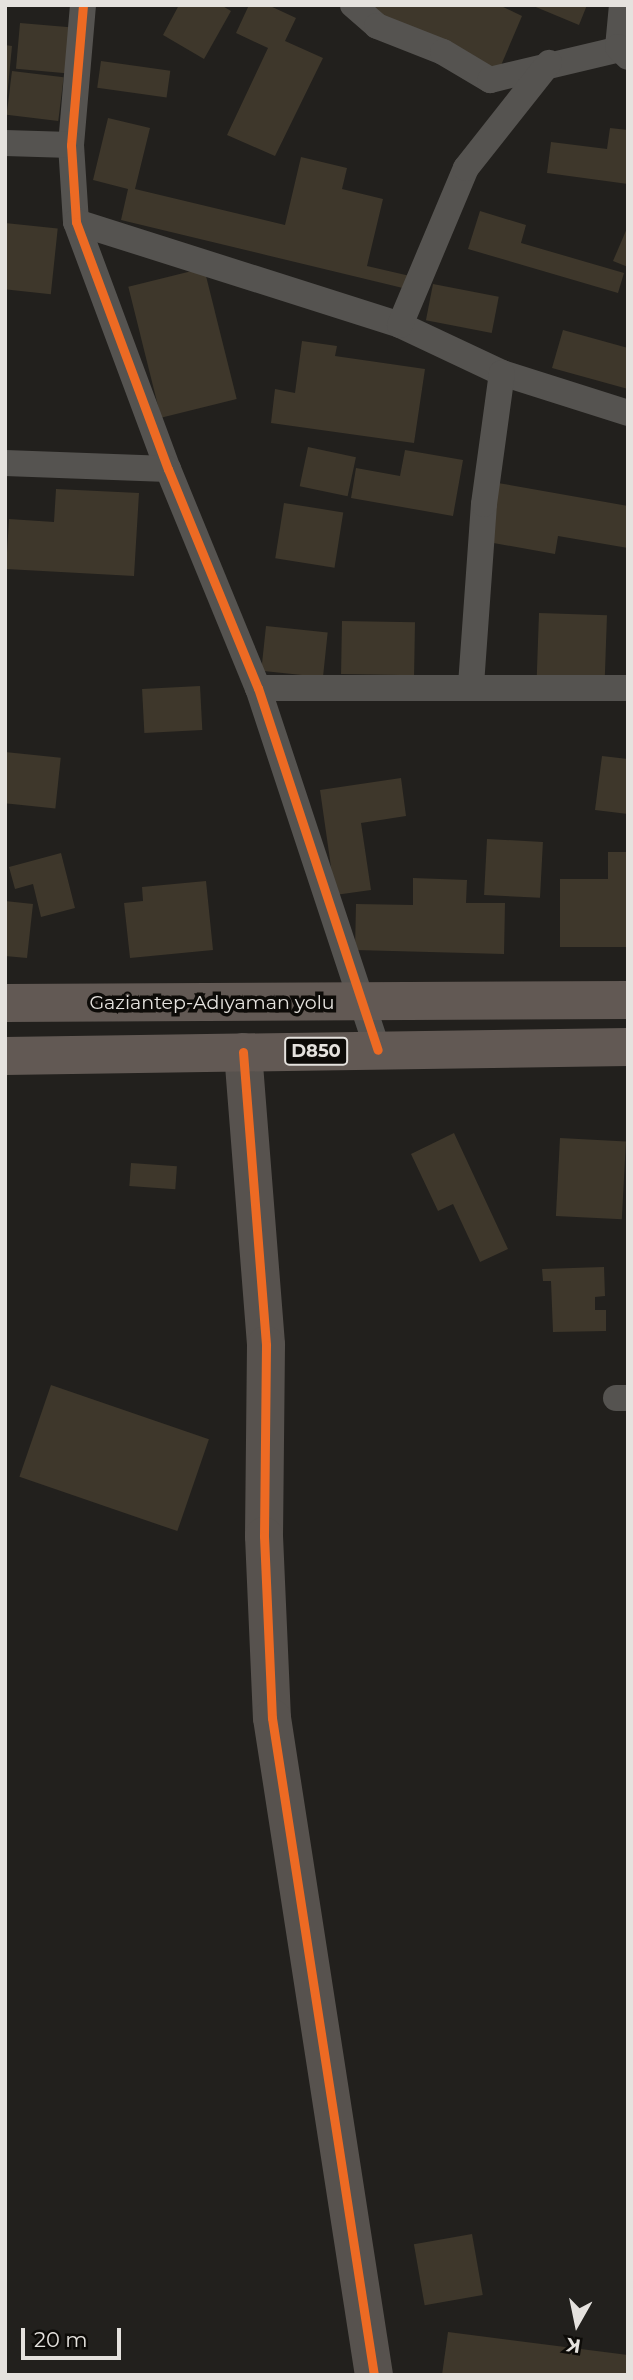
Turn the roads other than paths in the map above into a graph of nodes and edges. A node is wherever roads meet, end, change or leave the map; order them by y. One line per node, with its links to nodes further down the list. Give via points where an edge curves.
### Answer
1 (83, 5): 7 (street)
2 (353, 5): 5 (street, via 377,26 443,52 490,80)
3 (622, 5): 4 (street)
4 (625, 50): 5 (street)
5 (549, 64): 9 (street, via 466,168)
6 (5, 143): 7 (street)
7 (71, 145): 8 (street)
8 (76, 222): 9 (street); 13 (street)
9 (400, 325): 10 (street)
10 (502, 373): 11 (street); 14 (street, via 484,504)
11 (628, 413)
12 (5, 463): 13 (street)
13 (168, 468): 15 (street)
14 (471, 685): 15 (street); 16 (street)
15 (258, 688): 19 (street)
16 (628, 688)
17 (628, 1000): 19 (highway, Gaziantep-Adıyaman yolu)
18 (5, 1003): 19 (highway, Gaziantep-Adıyaman yolu)
19 (364, 1004): 21 (street)
20 (628, 1047): 21 (highway, D850)
21 (378, 1050): 22 (highway, D850)
22 (243, 1052): 23 (highway, D850); 24 (street, via 266,1345 264,1536 272,1718)
23 (5, 1056)
24 (374, 2375)

